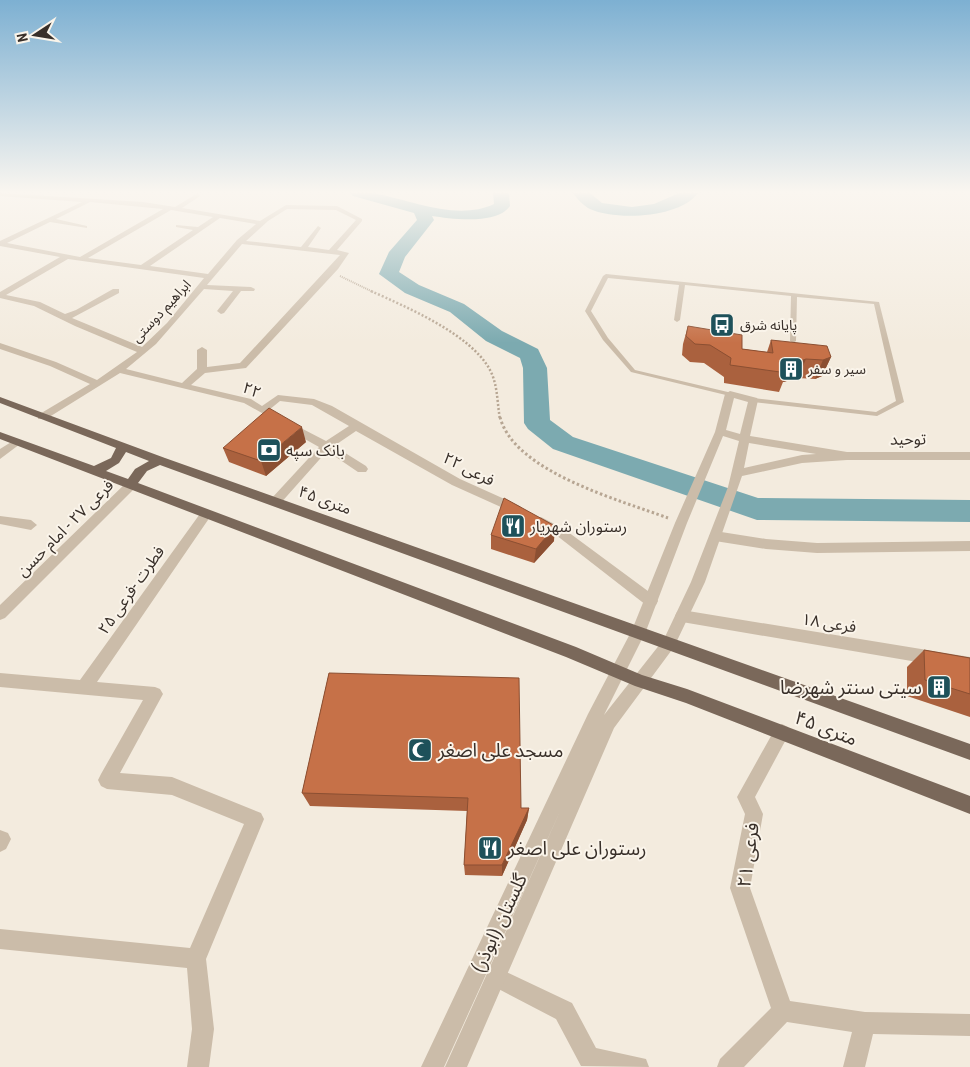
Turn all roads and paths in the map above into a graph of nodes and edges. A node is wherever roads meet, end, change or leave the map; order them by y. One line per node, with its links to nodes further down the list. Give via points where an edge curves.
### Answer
1 (111, 243): 11 (street)
2 (179, 243): 12 (street)
3 (239, 243): 14 (street, ابراهیم دوستی)
4 (247, 243): 8 (street)
5 (307, 243): 8 (street)
6 (339, 243): 9 (street, ابراهیم دوستی)
7 (0, 244): 10 (street)
8 (303, 249): 9 (street)
9 (331, 252): 13 (street, via 345,254)
10 (68, 256): 11 (street); 20 (street)
11 (82, 258): 12 (street)
12 (142, 268): 14 (street)
13 (331, 272): 30 (street, via 243,366); 56 (path, via 431,318 464,343 491,372 502,429 531,458 568,478)
14 (210, 277): 16 (street, ابراهیم دوستی)
15 (682, 284): 21 (lane); 24 (lane); 33 (lane, via 606,276 588,311 605,340 634,371)
16 (202, 287): 17 (street); 28 (street, ابراهیم دوستی)
17 (238, 288): 18 (street); 22 (street)
18 (251, 289)
19 (116, 291): 23 (street)
20 (0, 295): 23 (street, via 37,304)
21 (794, 295): 25 (lane); 35 (lane, via 877,303 900,402 877,414)
22 (221, 311)
23 (65, 317): 28 (street)
24 (677, 320)
25 (793, 340)
26 (0, 346): 31 (street, via 70,370)
27 (202, 350): 30 (street)
28 (143, 351): 29 (street, ابراهیم دوستی)
29 (118, 370): 31 (street, ابراهیم دوستی); 32 (street, ۲۲)
30 (202, 370): 32 (street)
31 (96, 383): 37 (street, ابراهیم دوستی)
32 (184, 387): 36 (street, ۲۲, via 247,402)
33 (730, 394): 35 (street); 39 (street, گلستان (ابوذر))
34 (0, 400): 37 (main road, ۴۵ متری)
35 (753, 400): 41 (street, گلستان (ابوذر))
36 (262, 410): 38 (street, فرعی ۲۲, via 278,398 314,402); 44 (street, ۲۲)
37 (42, 416): 43 (main road, ۴۵ متری)
38 (356, 426): 44 (street); 60 (street, فرعی ۲۲, via 456,482 560,532)
39 (720, 432): 41 (street); 56 (street, گلستان (ابوذر))
40 (0, 435): 42 (main road)
41 (744, 438): 46 (street); 51 (street, گلستان (ابوذر))
42 (16, 442): 45 (street); 50 (main road)
43 (122, 446): 48 (main road, ۴۵ متری); 50 (main road, via 117,460)
44 (326, 446): 49 (street, ۲۲); 53 (street)
45 (0, 455)
46 (847, 456): 47 (street, توحید); 51 (street, via 802,459)
47 (970, 456)
48 (161, 461): 52 (main road, via 141,469); 53 (main road, ۴۵ متری)
49 (362, 469)
50 (91, 471): 52 (main road)
51 (737, 473): 58 (street, گلستان (ابوذر))
52 (131, 485): 54 (main road); 61 (street, فرعی ۲۷ - امام حسن)
53 (275, 502): 64 (main road, ۴۵ متری)
54 (206, 514): 67 (main road); 70 (street, فطرت -فرعی ۲۵)
55 (0, 520): 57 (street)
56 (681, 523): 60 (street, گلستان (ابوذر))
57 (31, 525)
58 (715, 536): 59 (street, via 817,548); 63 (street, گلستان (ابوذر))
59 (970, 546)
60 (651, 601): 64 (street, گلستان (ابوذر))
61 (6, 603): 62 (street, فرعی ۲۷ - امام حسن)
62 (0, 614)
63 (682, 616): 65 (street, گلستان (ابوذر)); 66 (street, فرعی ۱۸)
64 (639, 631): 65 (main road, ۴۵ متری); 67 (street, گلستان (ابوذر))
65 (669, 643): 69 (street, گلستان (ابوذر)); 72 (main road, ۴۵ متری)
66 (970, 664)
67 (618, 672): 69 (main road, ۴۵ متری); 78 (street, گلستان (ابوذر), via 594,718)
68 (0, 680): 70 (street)
69 (640, 681): 71 (main road, ۴۵ متری); 78 (street, گلستان (ابوذر), via 608,723)
70 (85, 686): 77 (street, via 155,694 107,780 172,786 255,819)
71 (782, 732): 73 (main road, ۴۵ متری); 79 (street, فرعی ۲۱, via 746,797 754,814 740,888)
72 (970, 752)
73 (970, 804)
74 (0, 839): 75 (street)
75 (0, 843)
76 (0, 939): 77 (street)
77 (196, 959): 82 (street, via 203,1029)
78 (487, 972): 83 (street, گلستان (ابوذر)); 84 (street, گلستان (ابوذر)); 85 (street, via 564,1011 589,1058)
79 (783, 1011): 80 (street); 86 (street)
80 (865, 1023): 81 (street); 87 (street)
81 (970, 1025)
82 (198, 1067)
83 (432, 1067)
84 (456, 1067)
85 (638, 1067)
86 (728, 1067)
87 (854, 1067)

